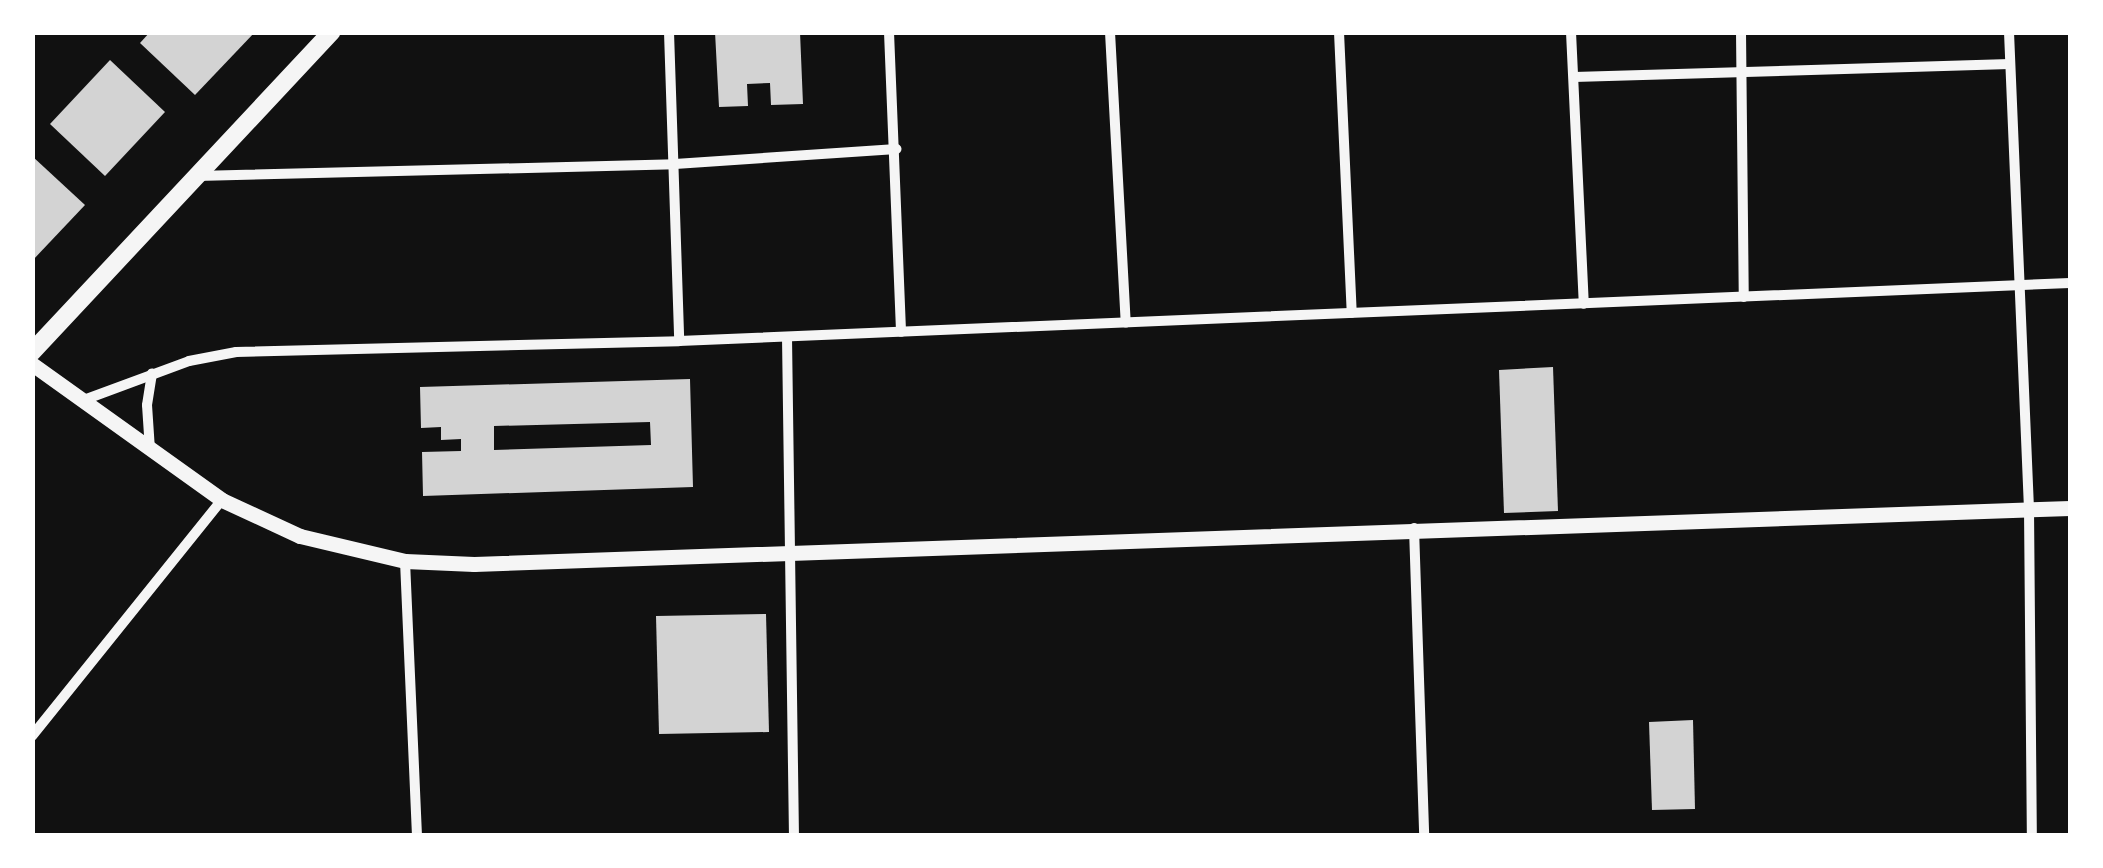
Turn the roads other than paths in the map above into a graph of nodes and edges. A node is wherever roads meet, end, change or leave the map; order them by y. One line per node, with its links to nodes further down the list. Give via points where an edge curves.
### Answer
1 (332, 32): 14 (main road)
2 (669, 32): 13 (street)
3 (890, 32): 12 (street)
4 (1110, 32): 20 (street)
5 (1339, 32): 19 (street)
6 (1572, 32): 11 (street)
7 (1741, 32): 10 (street)
8 (2009, 32): 9 (street)
9 (2010, 64): 10 (street); 16 (street)
10 (1743, 72): 11 (street); 17 (street)
11 (1574, 77): 18 (street)
12 (896, 149): 13 (street); 21 (street)
13 (675, 164): 14 (street); 23 (street)
14 (197, 176): 24 (main road)
15 (2070, 283): 16 (street)
16 (2018, 286): 17 (street); 31 (street)
17 (1744, 296): 18 (street)
18 (1584, 304): 19 (street)
19 (1352, 313): 20 (street)
20 (1126, 322): 21 (street)
21 (901, 332): 22 (street)
22 (787, 337): 23 (street); 33 (street)
23 (679, 341): 26 (street, via 236,352)
24 (32, 352)
25 (32, 364): 27 (street)
26 (152, 373): 27 (street); 28 (street)
27 (81, 402): 28 (street)
28 (150, 450): 29 (street)
29 (222, 500): 34 (street, via 300,536); 35 (street)
30 (2070, 508): 31 (street)
31 (2029, 509): 32 (street); 39 (street)
32 (1414, 528): 33 (street); 38 (street)
33 (790, 553): 34 (street, via 474,564); 37 (street)
34 (405, 560): 36 (street)
35 (32, 736)
36 (417, 836)
37 (794, 836)
38 (1424, 836)
39 (2032, 836)

